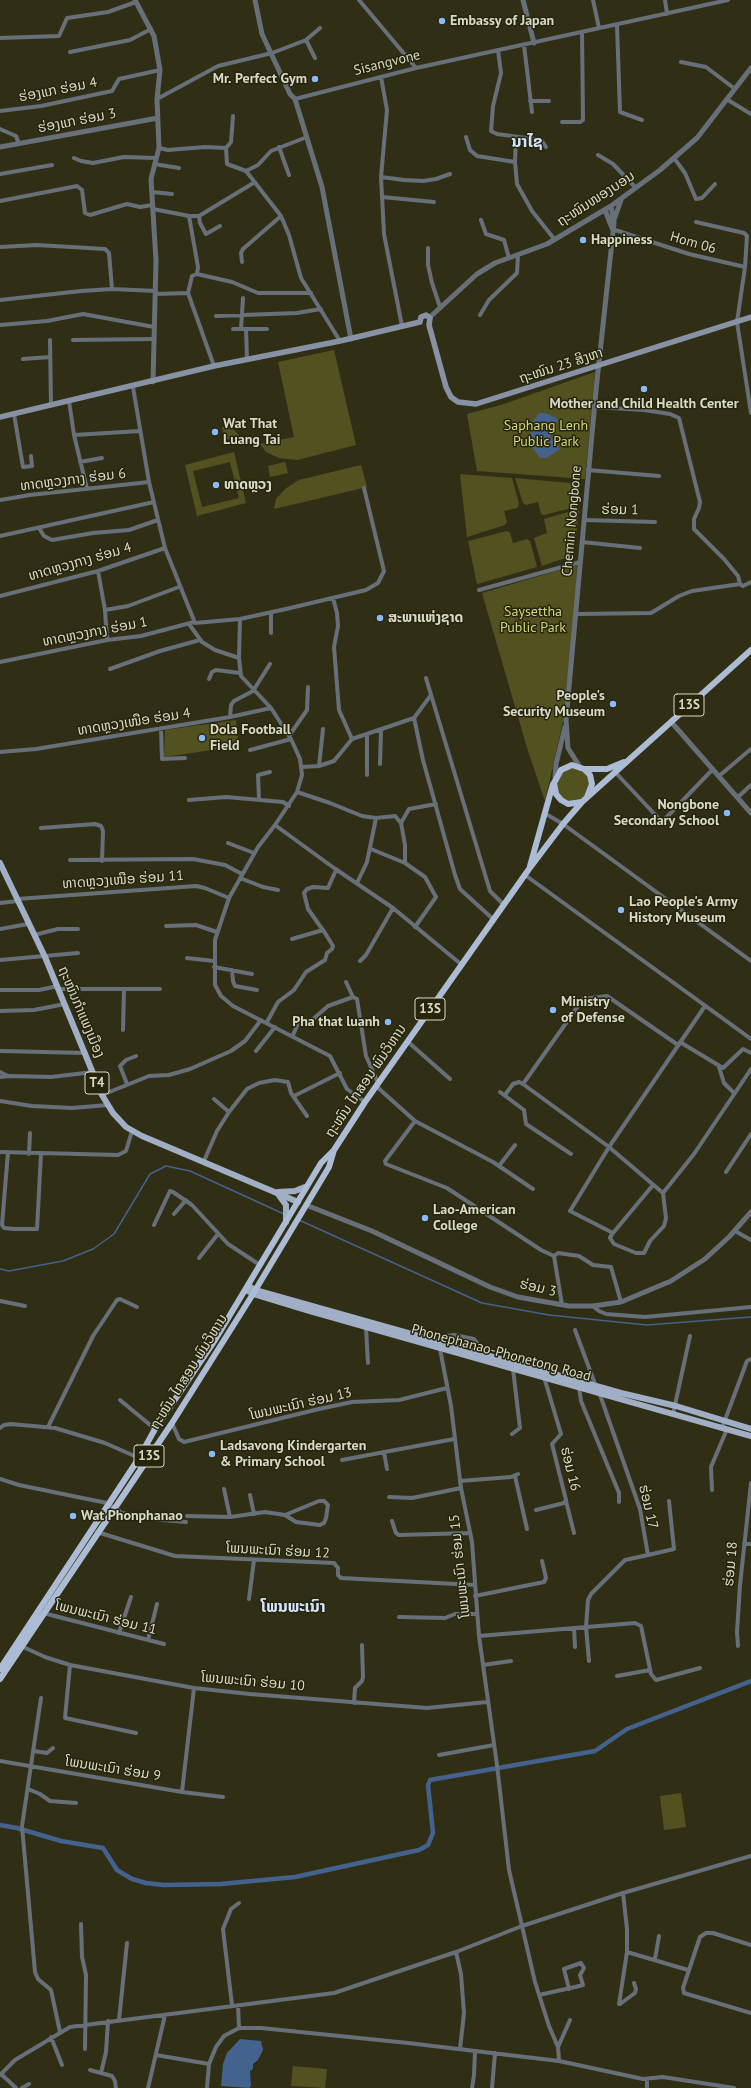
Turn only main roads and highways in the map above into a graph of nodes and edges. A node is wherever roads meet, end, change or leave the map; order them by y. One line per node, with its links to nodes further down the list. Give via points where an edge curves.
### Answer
1 (751, 318): 3 (main road, ຖະໜົນ 23 ສິງຫາ, via 476,404 458,402 451,397)
2 (420, 322): 3 (main road, via 424,326); 3 (main road, via 423,316 430,317); 4 (main road, via 351,339 214,366)
3 (429, 325)
4 (0, 417)
5 (751, 650): 7 (highway, ຖະໜົນ ໄກສອນ ພົມວິຫານ / 13S)
6 (751, 655): 7 (highway, ຖະໜົນ ໄກສອນ ພົມວິຫານ / 13S, via 640,755)
7 (629, 760): 8 (highway, ຖະໜົນ ໄກສອນ ພົມວິຫານ / 13S, via 607,769); 10 (highway, ຖະໜົນ ໄກສອນ ພົມວິຫານ / 13S)
8 (582, 768): 9 (highway, 13S, via 565,767); 10 (highway, 13S, via 590,775 592,784)
9 (554, 780): 10 (highway, via 556,794 561,800 575,804); 12 (highway, ຖະໜົນ ໄກສອນ ພົມວິຫານ / 13S)
10 (584, 800): 12 (highway, ຖະໜົນ ໄກສອນ ພົມວິຫານ / 13S)
11 (1, 866): 15 (main road, ຖະໜົນກຳແພງເມືອງ / T4, via 45,957 102,1095 120,1121 132,1131)
12 (527, 872): 13 (highway, ຖະໜົນ ໄກສອນ ພົມວິຫານ / 13S, via 407,1041)
13 (334, 1150): 14 (highway, ຖະໜົນ ໄກສອນ ພົມວິຫານ / 13S, via 321,1163); 17 (highway, ຖະໜົນ ໄກສອນ ພົມວິຫານ / 13S, via 329,1167)
14 (305, 1188): 15 (main road); 16 (highway, ຖະໜົນ ໄກສອນ ພົມວິຫານ / 13S)
15 (275, 1192): 16 (main road, ຖະໜົນກຳແພງເມືອງ / T4); 18 (main road, via 286,1206)
16 (298, 1202): 17 (highway); 18 (highway, ຖະໜົນ ໄກສອນ ພົມວິຫານ / 13S)
17 (306, 1205): 20 (highway, ຖະໜົນ ໄກສອນ ພົມວິຫານ / 13S)
18 (285, 1223): 19 (highway, ຖະໜົນ ໄກສອນ ພົມວິຫານ / 13S)
19 (247, 1288): 20 (main road, Phonephanao-Phonetong Road); 26 (highway, ຖະໜົນ ໄກສອນ ພົມວິຫານ / 13S)
20 (254, 1292): 21 (main road, Phonephanao-Phonetong Road); 21 (main road, Phonephanao-Phonetong Road, via 366,1328); 27 (highway, ຖະໜົນ ໄກສອນ ພົມວິຫານ / 13S, via 172,1422)
21 (441, 1346): 22 (main road, Phonephanao-Phonetong Road, via 545,1378); 22 (main road, Phonephanao-Phonetong Road, via 477,1352 595,1384)
22 (620, 1396): 23 (main road, Phonephanao-Phonetong Road, via 673,1414); 23 (main road, Phonephanao-Phonetong Road, via 676,1406)
23 (724, 1426): 24 (main road, Phonephanao-Phonetong Road); 25 (main road, Phonephanao-Phonetong Road)
24 (751, 1430)
25 (751, 1436)
26 (0, 1669)
27 (0, 1679)

